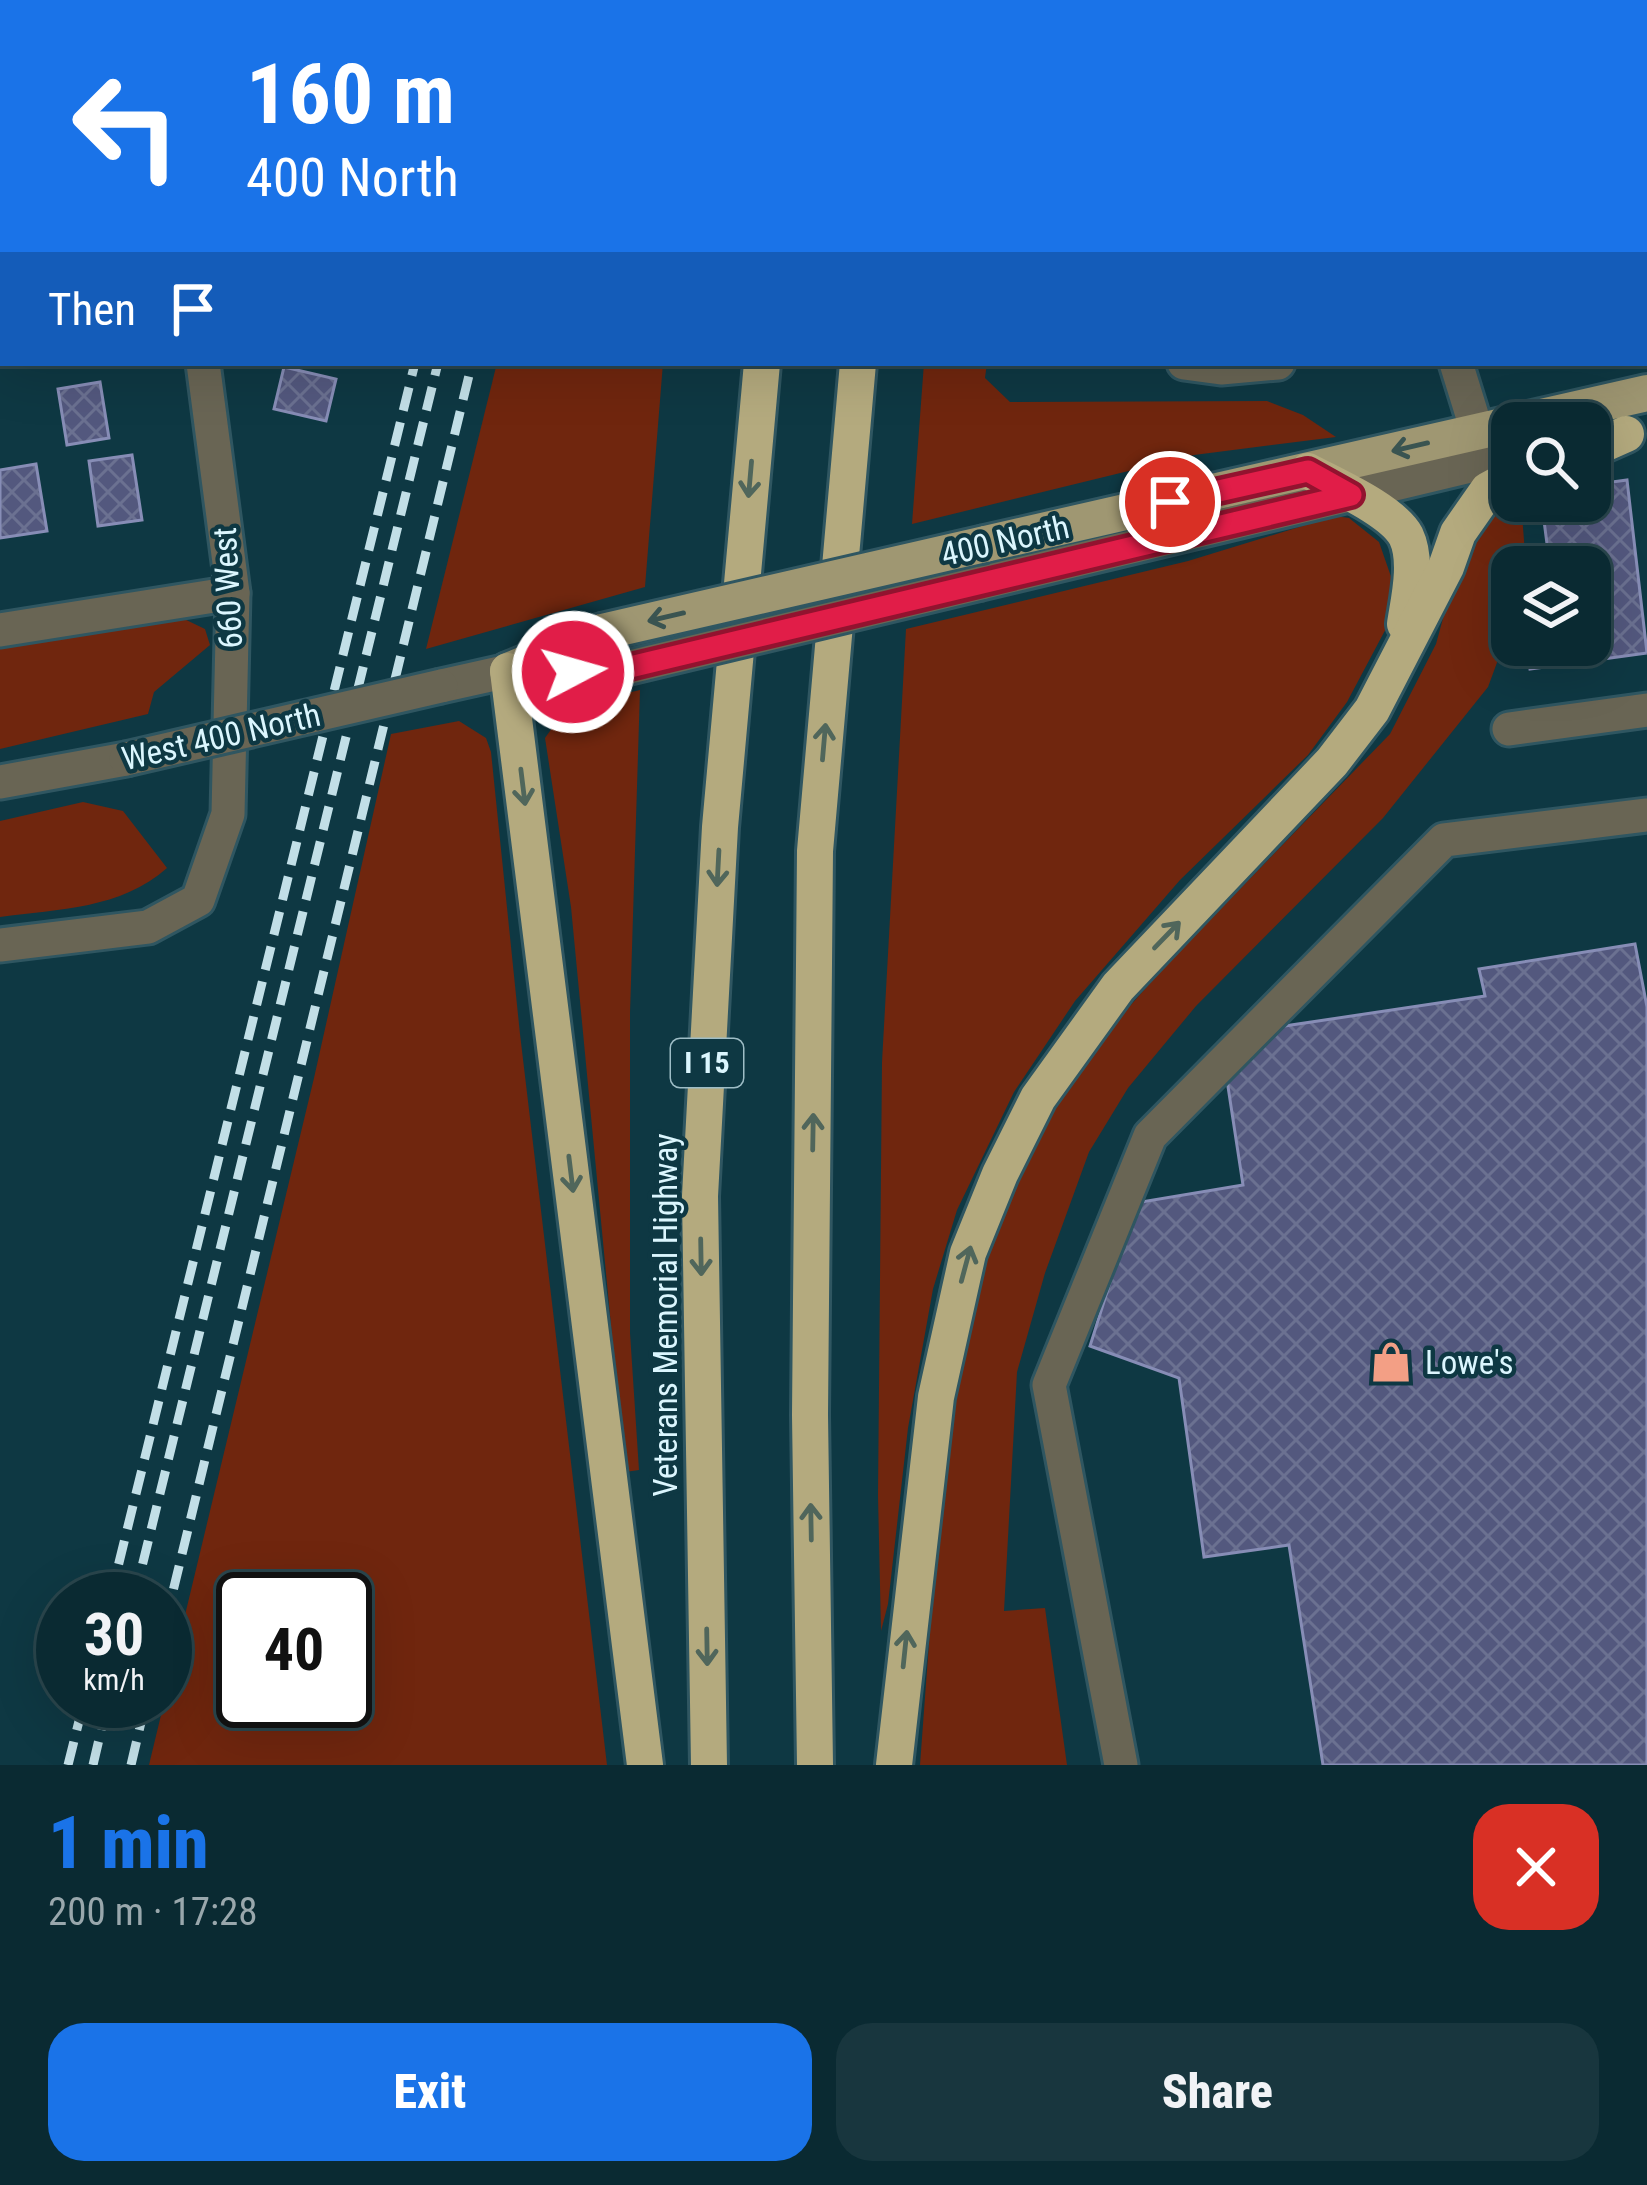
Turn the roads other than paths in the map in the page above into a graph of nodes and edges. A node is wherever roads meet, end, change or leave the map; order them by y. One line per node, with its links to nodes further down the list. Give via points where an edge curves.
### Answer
1 (203, 366): 13 (street, 660 West)
2 (762, 366): 24 (highway, Veterans Memorial Highway / I 15, one-way to 24, via 720,827 700,1196)
3 (858, 366): 25 (highway, one-way to 3, via 815,851)
4 (1206, 366): 5 (street)
5 (1244, 366)
6 (1457, 366): 8 (street)
7 (1647, 393): 8 (main road, 400 North)
8 (1478, 431): 10 (main road, 400 North, one-way to 10)
9 (1491, 462): 12 (street, 400 North)
10 (1308, 471): 12 (highway); 16 (main road, 400 North, one-way to 16, bridge, via 602,632)
11 (1491, 488): 15 (highway, via 1465,521)
12 (1351, 495): 15 (highway, via 1406,536 1412,577); 16 (street, 400 North, bridge, via 605,673)
13 (233, 593): 14 (street); 22 (street, 660 West, via 228,814 197,900 148,927)
14 (0, 630)
15 (1401, 657): 26 (highway, one-way to 15, via 936,1397 968,1252 1000,1174 1037,1098 1118,987 1332,762)
16 (508, 671): 17 (street, 400 North); 23 (highway, one-way to 23)
17 (441, 686): 20 (street, West 400 North, bridge)
18 (1647, 710): 19 (street)
19 (1509, 729)
20 (0, 782)
21 (1647, 815): 27 (street, via 1444,840 1150,1136 1049,1385)
22 (0, 945)
23 (645, 1765)
24 (709, 1765)
25 (815, 1765)
26 (894, 1765)
27 (1121, 1765)

